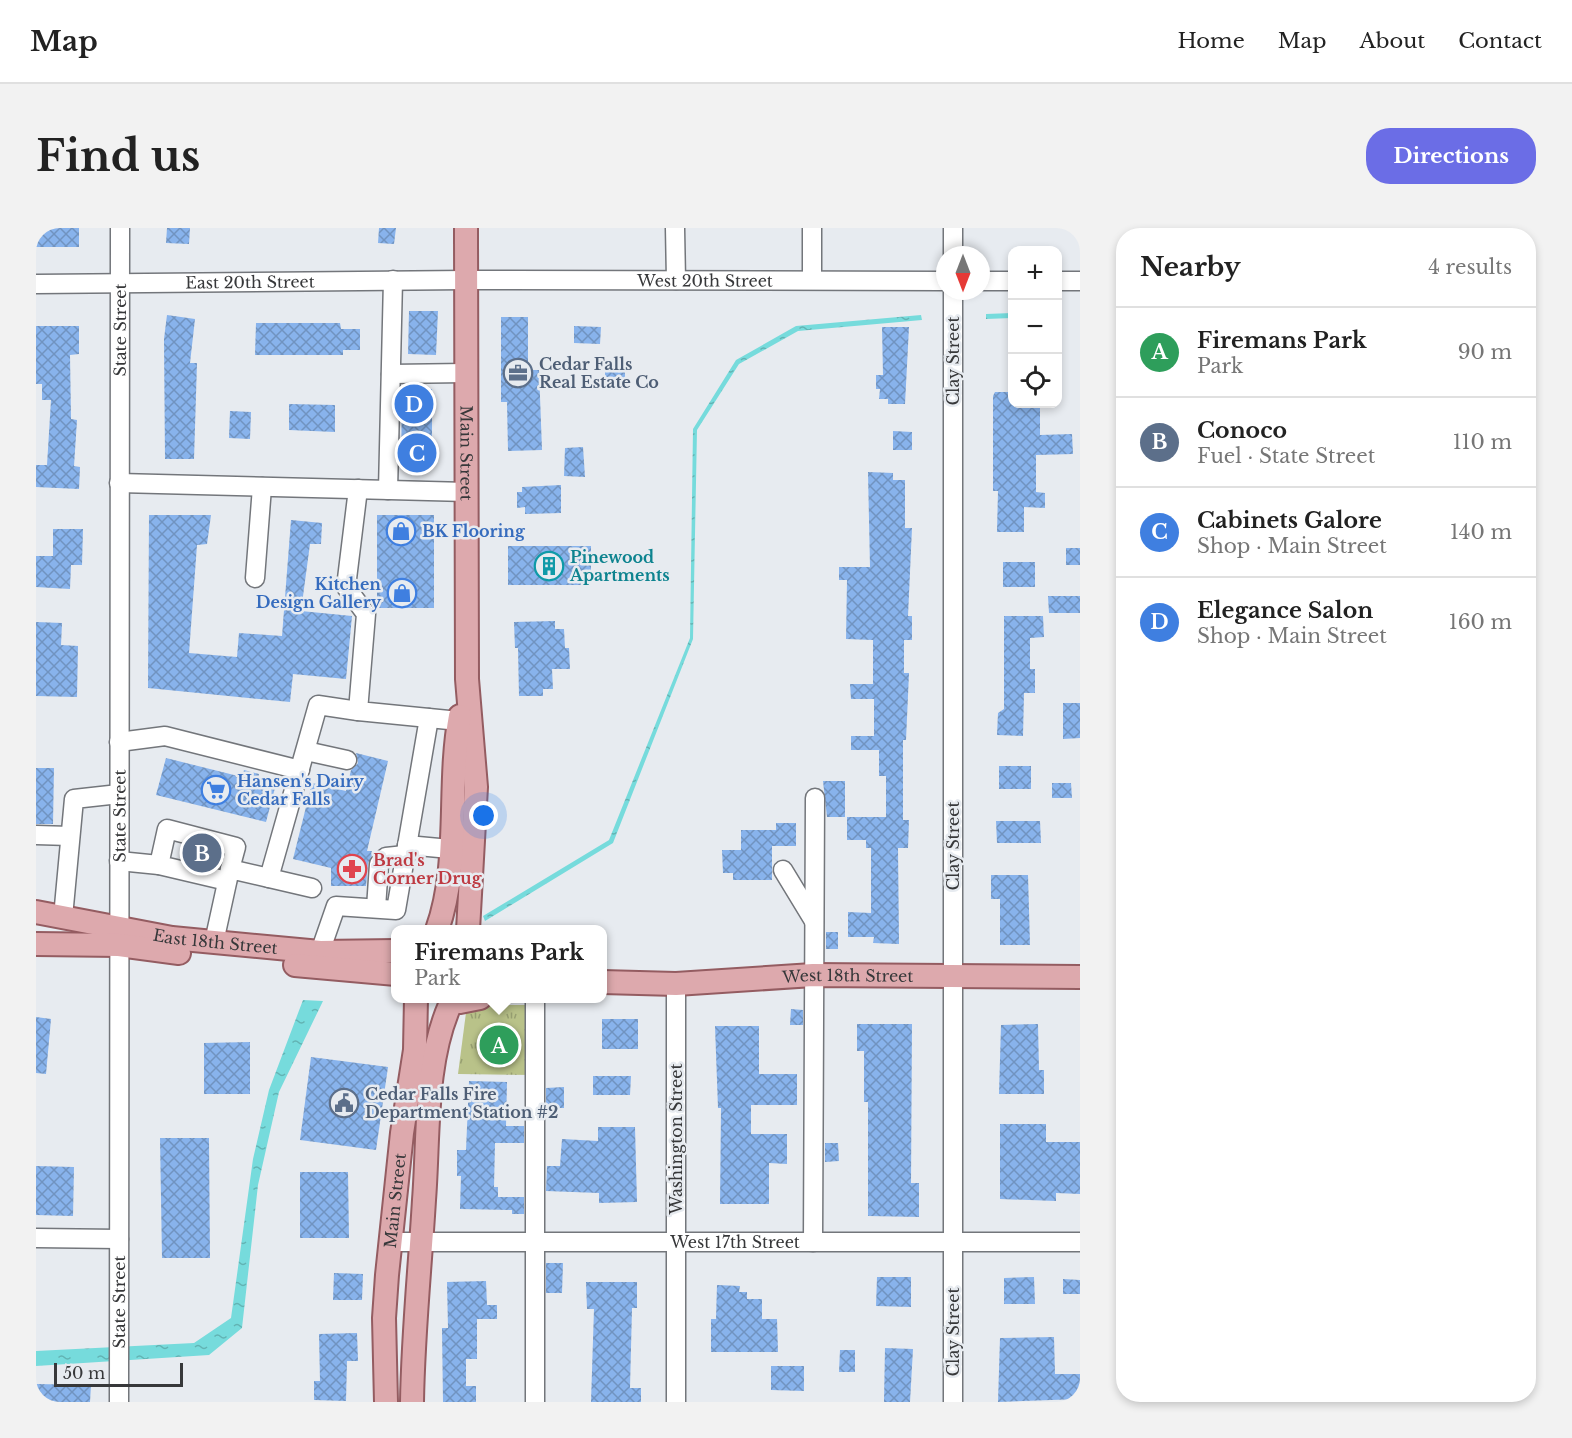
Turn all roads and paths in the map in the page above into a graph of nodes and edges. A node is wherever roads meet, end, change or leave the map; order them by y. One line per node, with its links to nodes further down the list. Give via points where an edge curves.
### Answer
1 (120, 228): 16 (street, State Street)
2 (466, 228): 8 (main road, Main Street)
3 (675, 228): 9 (street)
4 (812, 228): 10 (street)
5 (953, 228): 6 (street)
6 (953, 246)
7 (393, 280): 8 (street, East 20th Street); 16 (street, East 20th Street); 20 (street)
8 (466, 280): 9 (street, West 20th Street); 19 (main road, Main Street)
9 (676, 280): 10 (street, West 20th Street)
10 (812, 280): 11 (street, West 20th Street)
11 (936, 281)
12 (990, 281): 13 (street)
13 (1008, 281)
14 (1062, 281): 15 (street)
15 (1080, 281)
16 (119, 283): 17 (street, East 20th Street); 21 (street, State Street)
17 (36, 284)
18 (954, 300): 59 (street, Clay Street)
19 (466, 373): 20 (street); 25 (main road, Main Street)
20 (391, 374): 24 (street)
21 (119, 483): 22 (street); 31 (street, State Street)
22 (262, 487): 23 (street); 26 (street)
23 (358, 489): 24 (street); 28 (street, via 346,587 366,614)
24 (388, 490): 25 (street)
25 (467, 492): 27 (main road, Main Street)
26 (255, 578)
27 (467, 679): 30 (main road, Main Street); 51 (main road, Main Street, via 476,787)
28 (358, 711): 29 (street); 32 (street, via 318,705)
29 (429, 718): 30 (street); 40 (street)
30 (459, 721): 39 (main road, Main Street)
31 (119, 742): 34 (street, via 165,736); 35 (street, State Street)
32 (306, 751): 33 (street); 34 (street)
33 (347, 760)
34 (300, 770): 45 (street)
35 (119, 794): 38 (street, via 74,799); 41 (street, State Street)
36 (815, 798): 49 (street)
37 (36, 836): 38 (street)
38 (69, 836): 48 (street)
39 (450, 849): 40 (street); 50 (main road, Main Street, via 447,902)
40 (406, 850): 56 (street, via 396,910 336,906)
41 (119, 861): 42 (street); 52 (street, State Street)
42 (159, 865): 44 (street); 44 (street, via 167,829 236,847)
43 (783, 870): 49 (street)
44 (229, 875): 45 (street); 53 (street)
45 (269, 878): 46 (street)
46 (312, 888)
47 (36, 912): 48 (main road, East 18th Street)
48 (63, 917): 52 (main road, East 18th Street)
49 (814, 921): 58 (street)
50 (439, 925)
51 (468, 925)
52 (119, 935): 53 (main road, East 18th Street); 54 (main road, East 18th Street); 57 (main road, East 18th Street); 67 (street, State Street)
53 (214, 942): 56 (main road, East 18th Street)
54 (36, 944)
55 (391, 951): 56 (main road, East 18th Street)
56 (320, 952)
57 (391, 974)
58 (813, 975): 59 (main road, West 18th Street); 62 (main road, West 18th Street); 72 (street)
59 (953, 976): 60 (main road, West 18th Street); 73 (street, Clay Street)
60 (1080, 977)
61 (607, 983): 62 (main road, West 18th Street)
62 (676, 984): 71 (street, Washington Street)
63 (416, 1003): 68 (main road, Main Street, via 415,1050)
64 (462, 1003): 69 (main road, Main Street, via 442,1024 429,1102)
65 (535, 1003): 70 (street)
66 (36, 1238): 67 (street)
67 (119, 1239): 75 (street, State Street)
68 (390, 1242): 69 (street, West 17th Street); 76 (main road, Main Street, via 384,1318)
69 (421, 1242): 70 (street, West 17th Street); 77 (main road, Main Street)
70 (536, 1242): 71 (street, West 17th Street); 78 (street)
71 (676, 1242): 72 (street, West 17th Street); 79 (street, Washington Street)
72 (813, 1242): 73 (street, West 17th Street)
73 (953, 1242): 74 (street, West 17th Street); 80 (street, Clay Street)
74 (1080, 1242)
75 (119, 1402)
76 (386, 1402)
77 (412, 1402)
78 (535, 1402)
79 (676, 1402)
80 (953, 1402)

